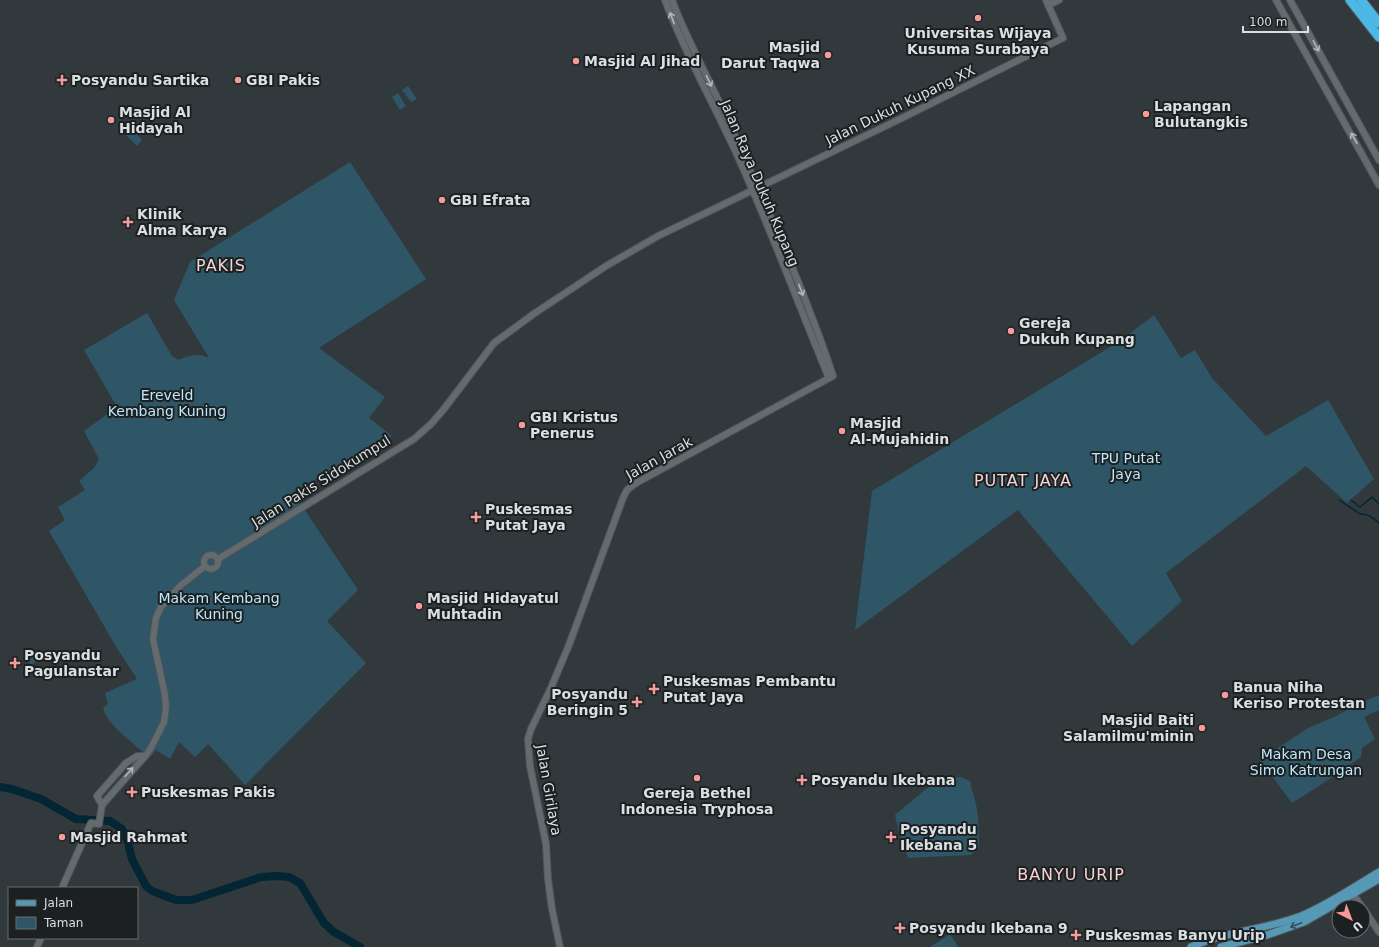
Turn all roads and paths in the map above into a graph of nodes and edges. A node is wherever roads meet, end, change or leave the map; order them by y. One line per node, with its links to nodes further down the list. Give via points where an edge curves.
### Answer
1 (665, 0): 19 (street, Jalan Raya Dukuh Kupang, one-way to 1)
2 (672, 0): 18 (street, Jalan Raya Dukuh Kupang, one-way to 18, via 685,34)
3 (1059, 0): 8 (street)
4 (1276, 0): 12 (street)
5 (1290, 0): 11 (street, one-way to 11)
6 (1350, 0): 10 (highway)
7 (1361, 0): 9 (highway)
8 (1047, 3): 18 (street, Jalan Dukuh Kupang XX, via 1063,38)
9 (1379, 23)
10 (1379, 37)
11 (1329, 71): 12 (street); 13 (street)
12 (1318, 77): 14 (street)
13 (1345, 100): 14 (street); 15 (street)
14 (1335, 106): 16 (street, one-way to 14)
15 (1377, 157): 16 (street)
16 (1365, 160): 17 (street)
17 (1379, 185)
18 (759, 187): 19 (street, Jalan Dukuh Kupang XX); 20 (street, Jalan Raya Dukuh Kupang, one-way to 20, via 797,278)
19 (752, 190): 20 (street, Jalan Raya Dukuh Kupang); 21 (street, Jalan Dukuh Kupang XX, via 658,236 606,266 535,313)
20 (817, 339): 22 (street, Jalan Raya Dukuh Kupang)
21 (494, 344): 23 (street, Jalan Pakis Sidokumpul, via 435,420 414,438)
22 (829, 378): 25 (street, Jalan Jarak, via 627,490)
23 (218, 559): 24 (street, via 215,568); 24 (street, via 213,555 208,556 204,562)
24 (205, 566): 26 (street, via 180,586 161,607 156,618 153,639 166,707 164,722)
25 (569, 645): 37 (street, Jalan Girilaya, via 528,739 530,766 546,844 548,880)
26 (143, 758): 27 (street, via 137,756 126,763); 28 (street, one-way to 26)
27 (112, 780): 28 (street); 29 (street, via 98,796)
28 (118, 785): 29 (street)
29 (102, 805): 32 (street, via 100,821 91,823)
30 (1379, 872): 38 (main road, via 1301,916 1229,934)
31 (1379, 879): 33 (main road)
32 (62, 887)
33 (1354, 894): 34 (street); 39 (main road, one-way to 39, via 1304,922)
34 (1357, 899)
35 (1371, 920): 36 (street)
36 (1379, 932)
37 (560, 947)
38 (1191, 947)
39 (1221, 947)

